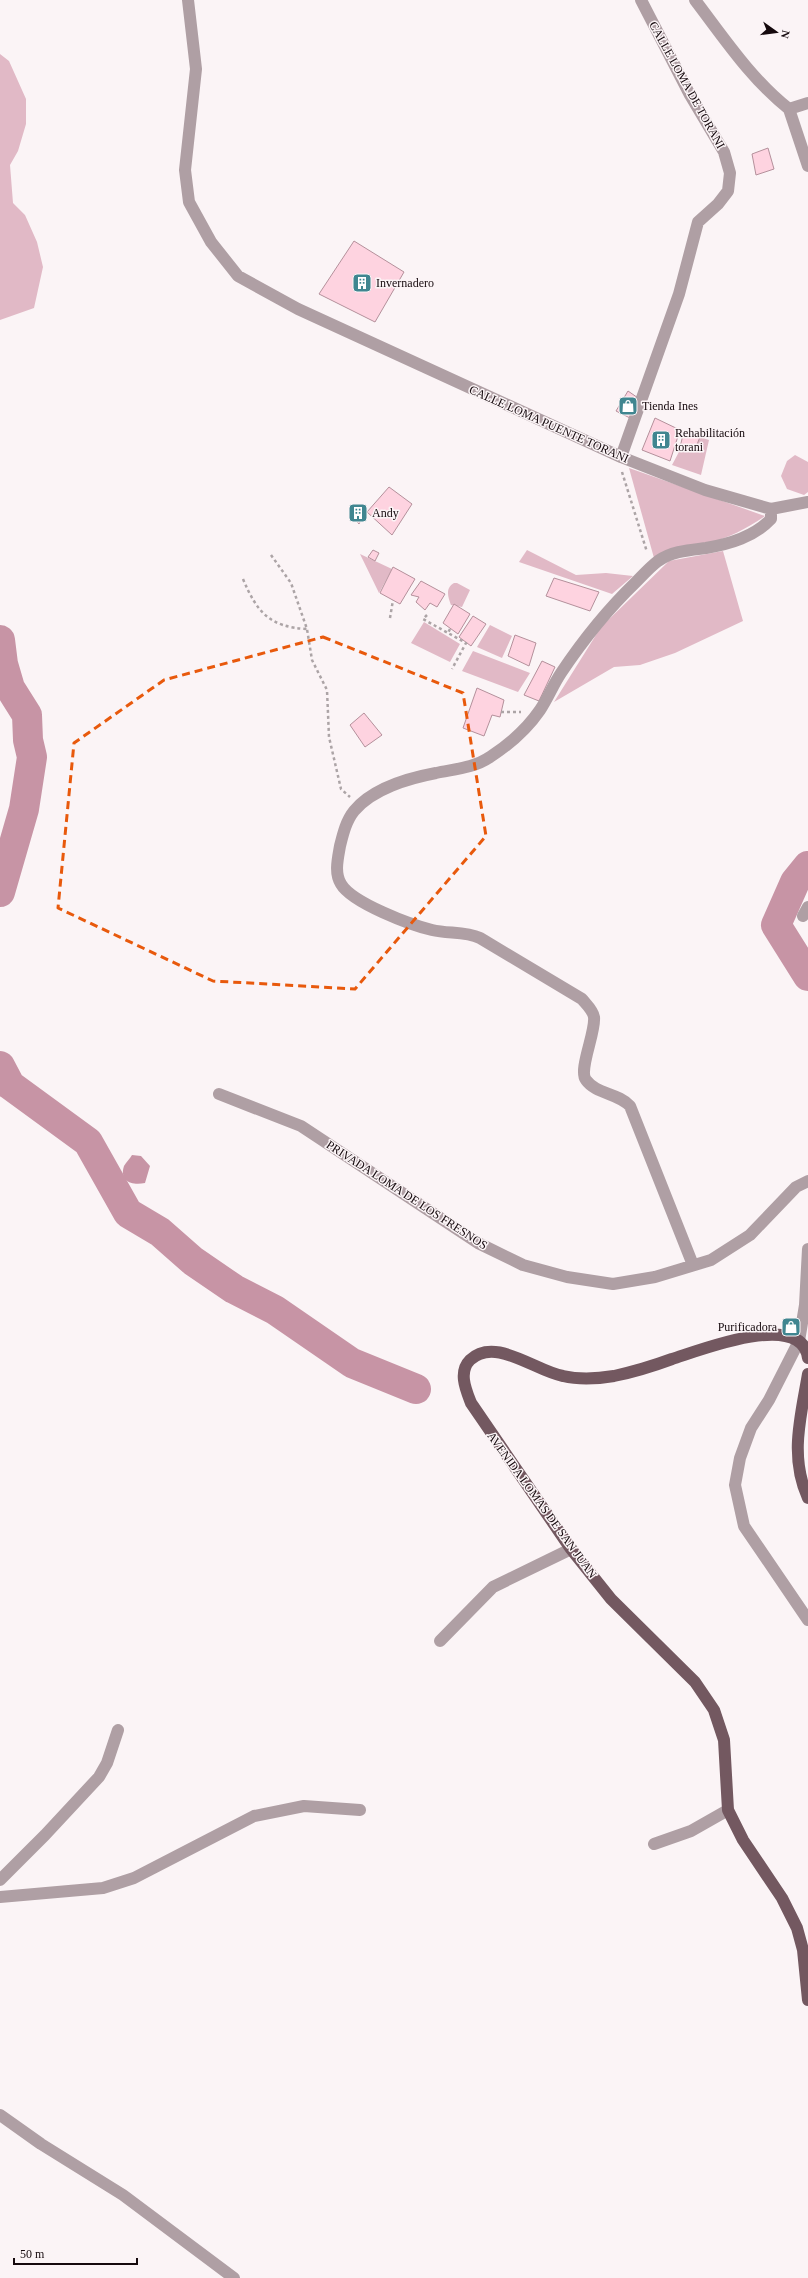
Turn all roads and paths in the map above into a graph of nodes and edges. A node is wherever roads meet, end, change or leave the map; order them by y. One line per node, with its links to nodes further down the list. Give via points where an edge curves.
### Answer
1 (188, 0): 7 (street, CALLE LOMA PUENTE TORANI, via 196,69 185,170 189,202 211,242 238,276 298,309)
2 (641, 0): 7 (street, CALLE LOMA DE TORANI, via 690,95 724,152 730,173 728,191 698,222 679,294)
3 (695, 0): 5 (street, via 755,77)
4 (808, 103): 5 (street)
5 (788, 109): 6 (street)
6 (808, 166)
7 (619, 456): 9 (street, CALLE LOMA PUENTE TORANI, via 705,490); 11 (path)
8 (808, 502): 9 (street, CALLE LOMA PUENTE TORANI)
9 (771, 509): 11 (street, via 771,519 744,538 708,548 680,551 659,560)
10 (271, 555): 16 (path, via 291,583)
11 (651, 568): 20 (street, via 612,605 560,675 541,709 523,732 474,766 429,775 387,788)
12 (243, 579): 16 (path, via 260,612 289,628)
13 (393, 600): 15 (path)
14 (427, 615): 18 (path, via 423,619)
15 (390, 618)
16 (307, 629): 20 (path, via 312,660 327,690 329,737 341,789)
17 (450, 629): 18 (path)
18 (448, 633): 19 (path, via 466,643)
19 (452, 668)
20 (360, 804): 24 (street, via 348,821 342,838 337,869 340,883 359,899 399,920 433,931 480,938 582,999 594,1016 584,1071 585,1079 594,1086 623,1098 630,1106)
21 (219, 1094): 24 (street, PRIVADA LOMA DE LOS FRESNOS, via 301,1126 478,1243 523,1265 567,1277 613,1284 655,1277)
22 (808, 1182): 24 (street, PRIVADA LOMA DE LOS FRESNOS, via 796,1187 765,1222 737,1245 711,1260)
23 (808, 1249): 25 (street)
24 (693, 1265)
25 (806, 1305): 26 (street)
26 (799, 1341): 27 (main road); 30 (main road, AVENIDA LOMAS DE SAN JUAN, via 786,1335 753,1336 593,1380 562,1376 500,1352 487,1351 477,1354 469,1362 464,1373 464,1386 471,1403); 31 (street, via 751,1428 740,1458 735,1485 744,1526)
27 (808, 1358)
28 (808, 1374): 29 (main road, via 796,1445 798,1467)
29 (808, 1498)
30 (571, 1549): 32 (street, via 493,1587); 35 (main road, AVENIDA LOMAS DE SAN JUAN, via 611,1599 695,1682 714,1710 724,1740)
31 (808, 1620)
32 (440, 1641)
33 (118, 1730): 37 (street, via 107,1763 98,1777 46,1835)
34 (360, 1810): 38 (street, via 304,1806 254,1816 134,1878 103,1888)
35 (728, 1810): 36 (street, via 691,1831); 39 (main road, AVENIDA LOMAS DE SAN JUAN, via 743,1840 782,1898 797,1928 803,1950)
36 (654, 1844)
37 (0, 1880)
38 (0, 1897)
39 (808, 2000)
40 (0, 2115): 41 (street, via 123,2195)
41 (234, 2278)

